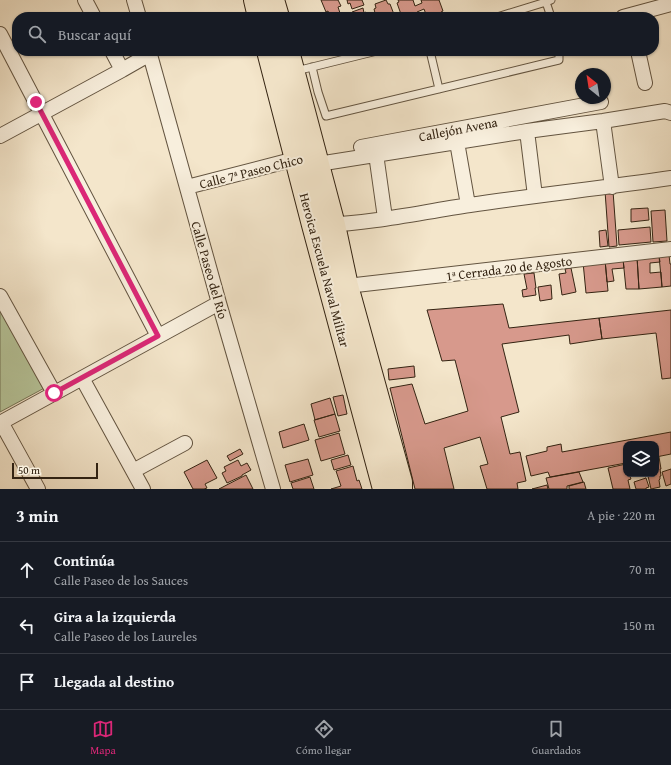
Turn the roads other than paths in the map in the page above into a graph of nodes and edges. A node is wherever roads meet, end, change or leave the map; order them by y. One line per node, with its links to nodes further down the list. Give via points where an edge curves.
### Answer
1 (85, 0): 8 (street)
2 (134, 0): 9 (street)
3 (246, 0): 10 (street)
4 (255, 0): 11 (main road)
5 (273, 0): 12 (main road)
6 (548, 1): 13 (lane); 14 (lane)
7 (671, 4): 15 (street)
8 (91, 12)
9 (138, 12)
10 (249, 12)
11 (258, 12)
12 (277, 12)
13 (513, 12)
14 (550, 12)
15 (643, 12)
16 (0, 34): 33 (street)
17 (115, 56): 27 (street)
18 (144, 56): 27 (street)
19 (150, 56): 41 (street, Calle Paseo del Río)
20 (261, 56): 39 (street, Heroica Escuela Naval Militar)
21 (270, 56): 39 (main road, Heroica Escuela Naval Militar)
22 (292, 56): 28 (main road, Heroica Escuela Naval Militar)
23 (358, 56): 28 (lane)
24 (431, 56): 30 (lane)
25 (559, 56): 30 (lane, via 559,60)
26 (639, 56): 29 (street)
27 (122, 70): 33 (street)
28 (303, 70): 30 (lane, via 318,92 326,116); 39 (main road, Heroica Escuela Naval Militar)
29 (645, 83)
30 (439, 89)
31 (591, 104): 39 (street, Callejón Avena)
32 (671, 113): 34 (street, via 665,111)
33 (42, 114): 36 (street); 51 (street)
34 (603, 121): 35 (street); 42 (street)
35 (526, 131): 37 (street); 43 (street)
36 (0, 136)
37 (457, 142): 38 (street); 44 (street)
38 (376, 154): 39 (street); 45 (street)
39 (306, 159): 41 (street, Calle 7ª Paseo Chico); 46 (main road, Heroica Escuela Naval Militar); 60 (street, Heroica Escuela Naval Militar)
40 (671, 178): 42 (street)
41 (187, 187): 50 (street, Calle Paseo del Río)
42 (612, 187): 43 (street)
43 (535, 196): 44 (street)
44 (468, 205): 45 (street)
45 (385, 218): 46 (street)
46 (323, 225): 48 (main road, Heroica Escuela Naval Militar); 61 (main road, Heroica Escuela Naval Militar)
47 (671, 249): 48 (street, 1ª Cerrada 20 de Agosto)
48 (347, 286): 62 (main road, Heroica Escuela Naval Militar)
49 (0, 296): 53 (street)
50 (219, 303): 51 (street); 59 (street, Calle Paseo del Río)
51 (158, 336): 52 (street)
52 (82, 378): 53 (street); 56 (street)
53 (54, 393): 54 (street)
54 (1, 422): 57 (street)
55 (185, 443): 56 (street)
56 (134, 471): 58 (street)
57 (38, 489)
58 (143, 489)
59 (273, 489)
60 (375, 489)
61 (384, 489)
62 (401, 489)

